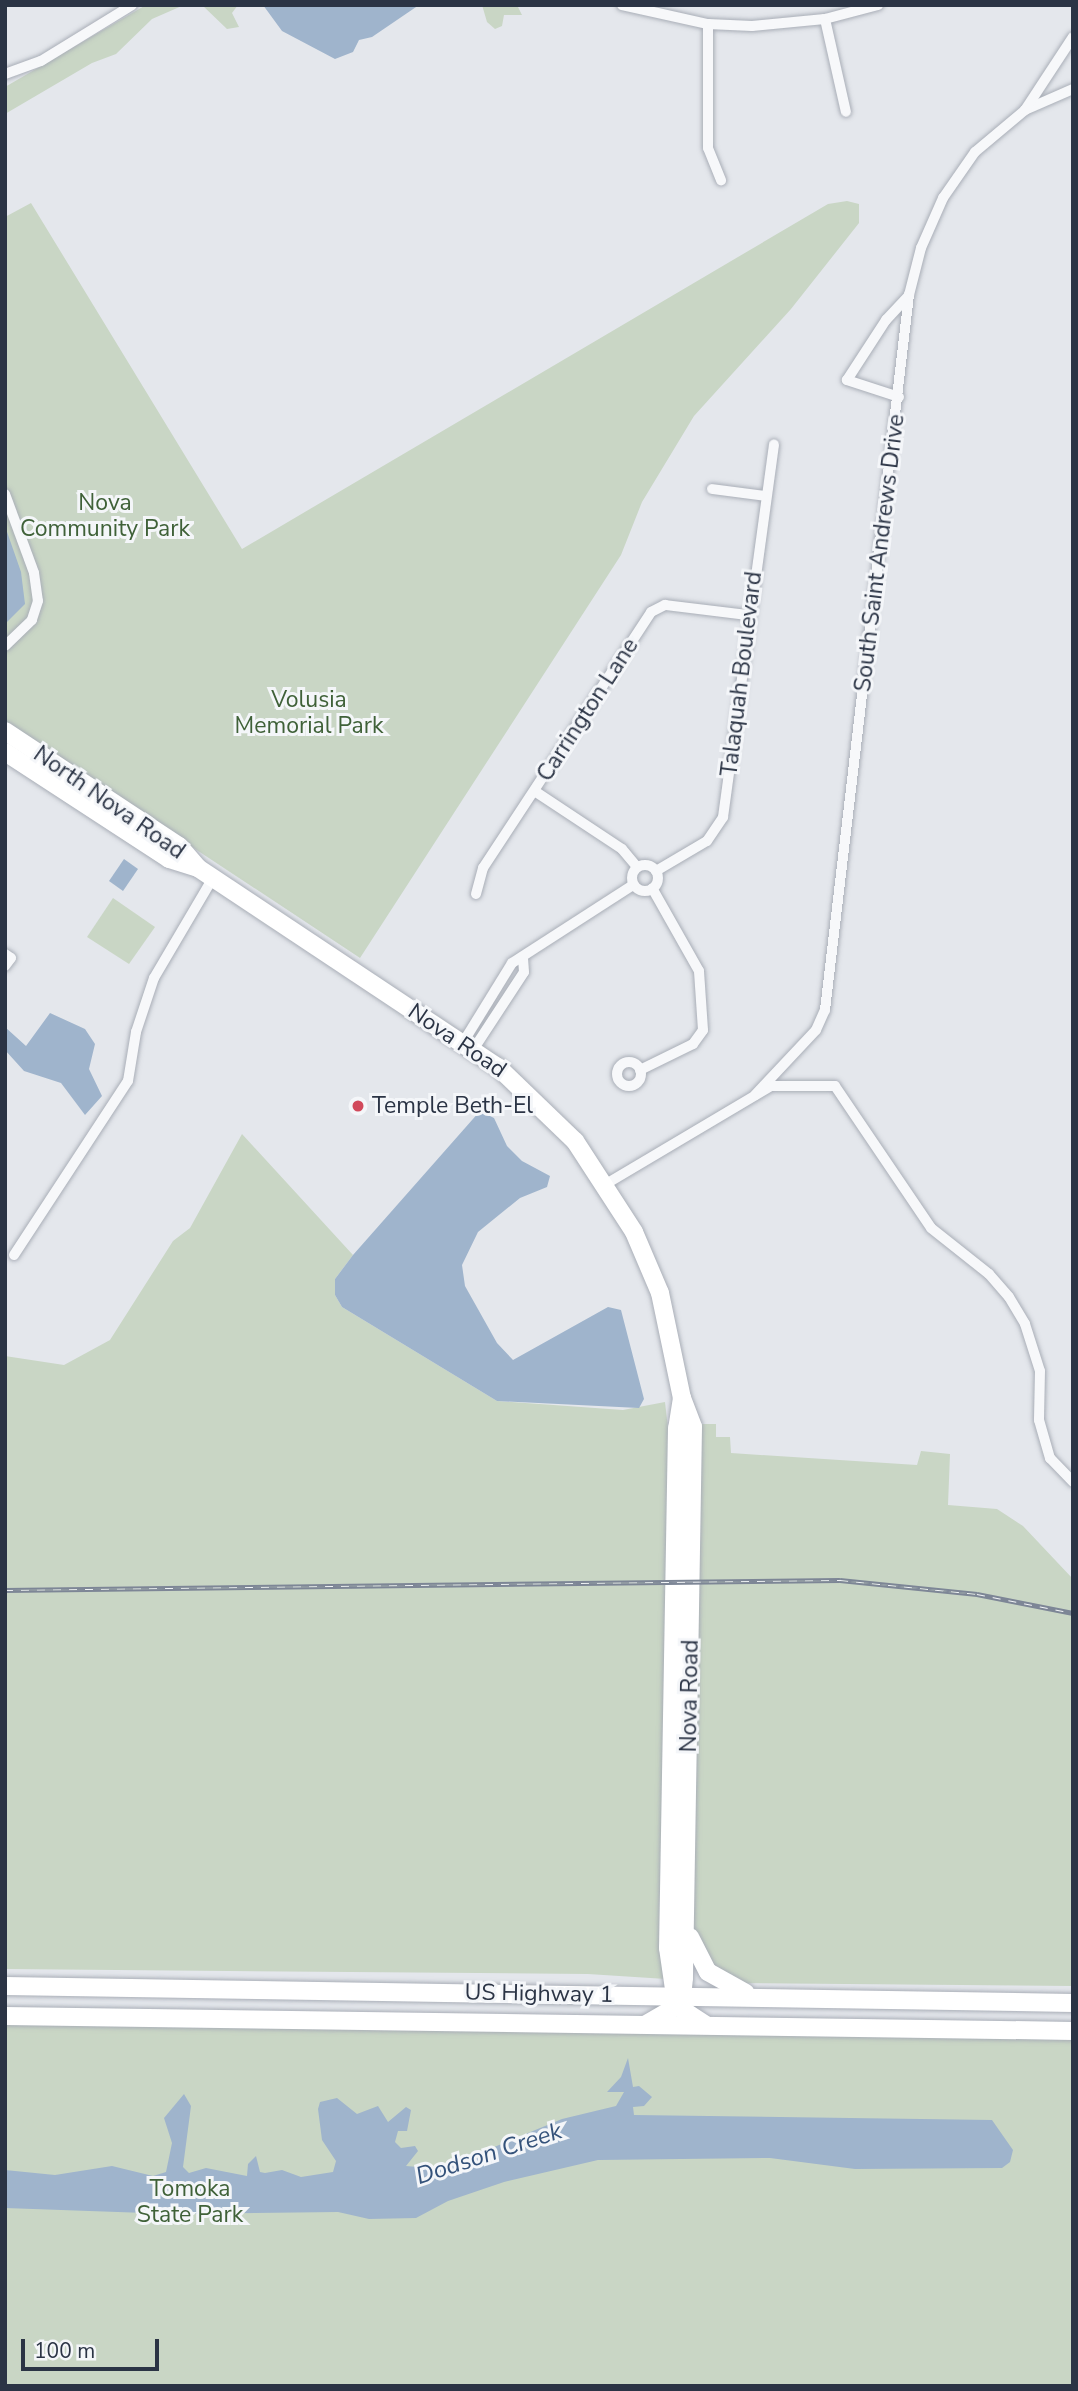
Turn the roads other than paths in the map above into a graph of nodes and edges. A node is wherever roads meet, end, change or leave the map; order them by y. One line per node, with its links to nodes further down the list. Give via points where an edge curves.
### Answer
1 (132, 5): 7 (street, via 41,61)
2 (622, 5): 5 (street)
3 (878, 5): 4 (street)
4 (825, 19): 5 (street, via 752,26); 10 (street)
5 (708, 24): 11 (street, via 708,148)
6 (1073, 37): 9 (street, South Saint Andrews Drive)
7 (5, 74)
8 (1073, 89): 9 (street)
9 (1025, 110): 12 (street, South Saint Andrews Drive, via 975,152 943,198 921,248)
10 (846, 112)
11 (720, 180)
12 (909, 295): 13 (street, South Saint Andrews Drive); 13 (street, via 886,320 847,380)
13 (899, 397): 37 (street, South Saint Andrews Drive, via 825,1010 816,1030)
14 (774, 444): 17 (street, Talaquah Boulevard)
15 (712, 489): 17 (street)
16 (5, 494): 19 (street, via 31,562 38,601 34,617)
17 (766, 496): 18 (street, Talaquah Boulevard)
18 (748, 615): 22 (street, Carrington Lane, via 665,605 651,612); 25 (street, Talaquah Boulevard, via 723,817 707,841)
19 (5, 646)
20 (5, 731): 24 (main road, North Nova Road, via 179,846)
21 (5, 752): 24 (main road, North Nova Road, via 169,859)
22 (536, 792): 23 (street, via 622,849); 29 (street, Carrington Lane, via 483,868)
23 (637, 867): 25 (street, via 645,864); 27 (street)
24 (198, 868): 26 (main road, Nova Road)
25 (656, 871): 28 (street)
26 (213, 878): 35 (main road, Nova Road); 39 (street, via 154,978 135,1032 128,1082)
27 (633, 885): 28 (street, via 642,891); 31 (street, via 549,935)
28 (652, 888): 36 (street, via 699,971 703,1030 693,1044)
29 (476, 894)
30 (5, 954): 32 (street, via 11,958)
31 (523, 959): 33 (street, via 512,963); 34 (street, via 524,972)
32 (5, 966)
33 (489, 996): 34 (street); 35 (street)
34 (502, 1005): 35 (street)
35 (468, 1047): 38 (main road, Nova Road, via 549,1113)
36 (640, 1070)
37 (755, 1095): 38 (street); 41 (street, via 771,1086 835,1086 931,1228 989,1274 1009,1297 1025,1324 1040,1371 1039,1420 1049,1458)
38 (606, 1184): 40 (main road, Nova Road, via 634,1232 660,1293)
39 (14, 1255)
40 (682, 1398): 42 (main road, Nova Road, via 693,1427 694,1452); 45 (main road, Nova Road, via 677,1428 668,1934)
41 (1073, 1482)
42 (687, 1926): 44 (main road, via 699,1961 708,1972); 45 (main road, Nova Road)
43 (5, 1986): 45 (main road, US Highway 1)
44 (756, 1997): 45 (main road, US Highway 1); 46 (main road, US Highway 1)
45 (678, 1998): 48 (main road); 49 (main road)
46 (1073, 2003)
47 (5, 2016): 48 (main road, US Highway 1)
48 (646, 2024): 49 (main road, US Highway 1)
49 (706, 2025): 50 (main road, US Highway 1)
50 (1073, 2031)

